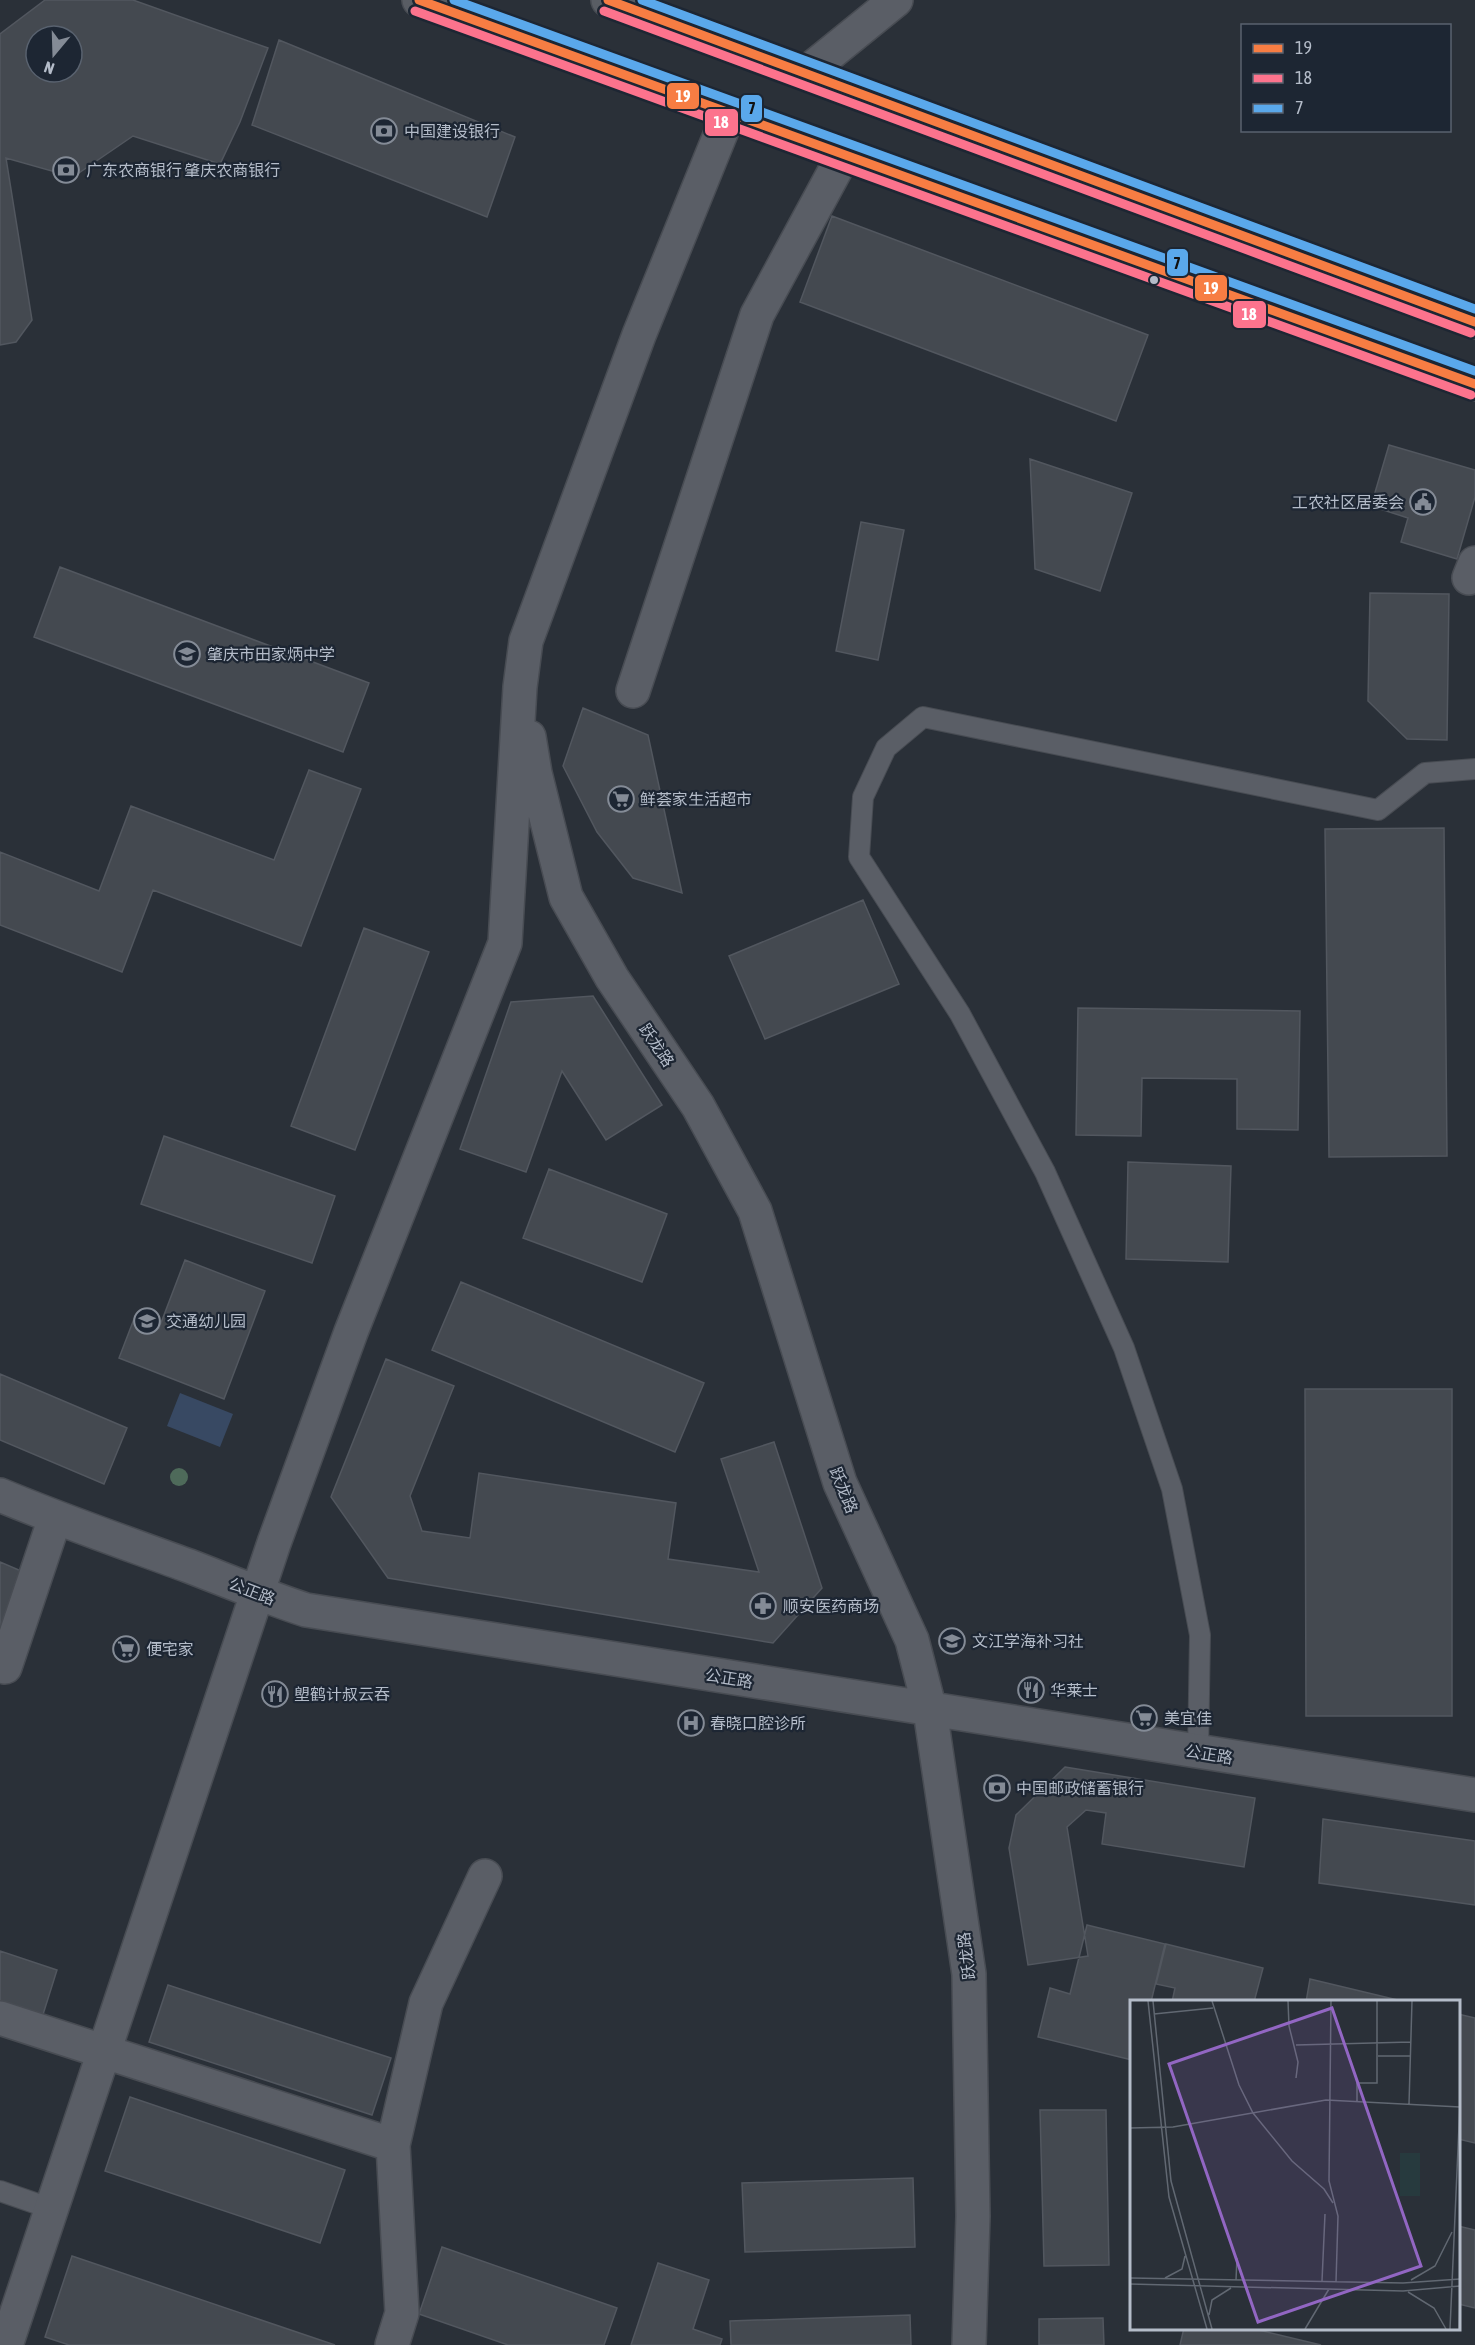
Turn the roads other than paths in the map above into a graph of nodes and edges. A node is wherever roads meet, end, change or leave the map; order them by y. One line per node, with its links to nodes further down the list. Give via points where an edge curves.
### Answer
1 (419, 0): 5 (main road)
2 (608, 0): 4 (main road)
3 (896, 0): 4 (street)
4 (806, 73): 7 (main road)
5 (729, 113): 6 (main road); 9 (street, via 639,335 526,641)
6 (844, 154): 8 (main road); 10 (street, via 757,315)
7 (1475, 322)
8 (1475, 384)
9 (520, 687): 14 (street, via 505,943 351,1332); 16 (street, 跃龙路, via 535,773 567,897 612,978 698,1106 755,1211 840,1483 912,1640)
10 (633, 691)
11 (1475, 769): 17 (lane, via 1425,773 1377,810 923,717 886,748 863,797 859,857 960,1014 1045,1172 1124,1348 1172,1488 1200,1635)
12 (0, 1495): 13 (street, 公正路)
13 (55, 1518): 14 (street, 公正路); 15 (street, via 4,1667)
14 (257, 1594): 16 (street, 公正路, via 306,1610); 21 (street)
15 (0, 1666)
16 (930, 1710): 17 (street, 公正路); 27 (street, 跃龙路, via 969,1974 973,2216)
17 (1198, 1753): 18 (street, 公正路)
18 (1475, 1795)
19 (485, 1876): 22 (street, via 426,2002)
20 (0, 2018): 21 (street)
21 (105, 2051): 22 (street); 24 (street)
22 (393, 2145): 26 (street, via 402,2313)
23 (0, 2191): 24 (lane)
24 (52, 2209): 25 (street)
25 (6, 2345)
26 (392, 2345)
27 (969, 2345)

